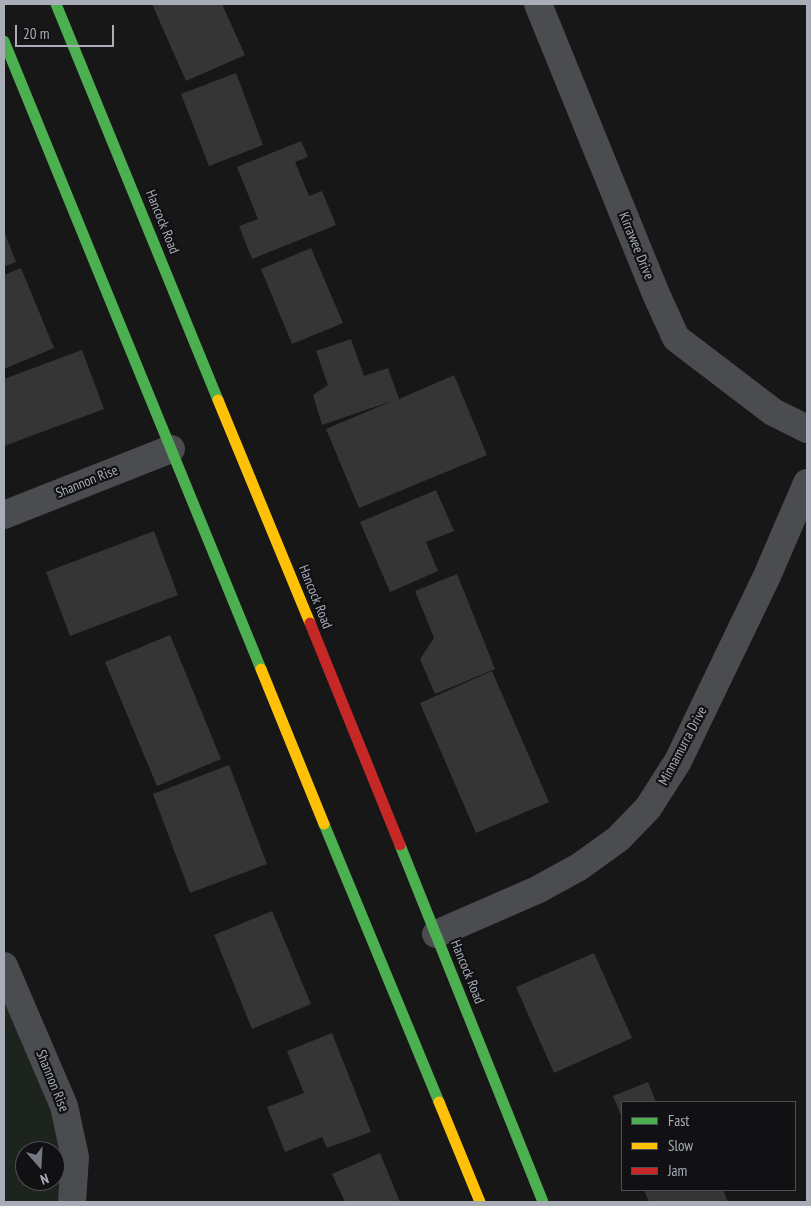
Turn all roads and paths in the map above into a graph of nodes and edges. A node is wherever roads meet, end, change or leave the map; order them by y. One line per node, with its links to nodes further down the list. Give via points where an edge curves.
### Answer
1 (56, 4): 8 (main road, Hancock Road)
2 (538, 4): 4 (street, Kirrawee Drive, via 676,338 774,412)
3 (4, 41): 5 (main road)
4 (807, 429)
5 (171, 449): 7 (street, Shannon Rise); 11 (main road)
6 (807, 483): 8 (street, Minnamurra Drive, via 678,761 648,808 618,839 579,867 537,890)
7 (4, 515)
8 (436, 934): 12 (main road, Hancock Road)
9 (4, 966): 10 (street, Shannon Rise, via 64,1106 75,1157)
10 (72, 1202)
11 (480, 1202)
12 (543, 1202)

